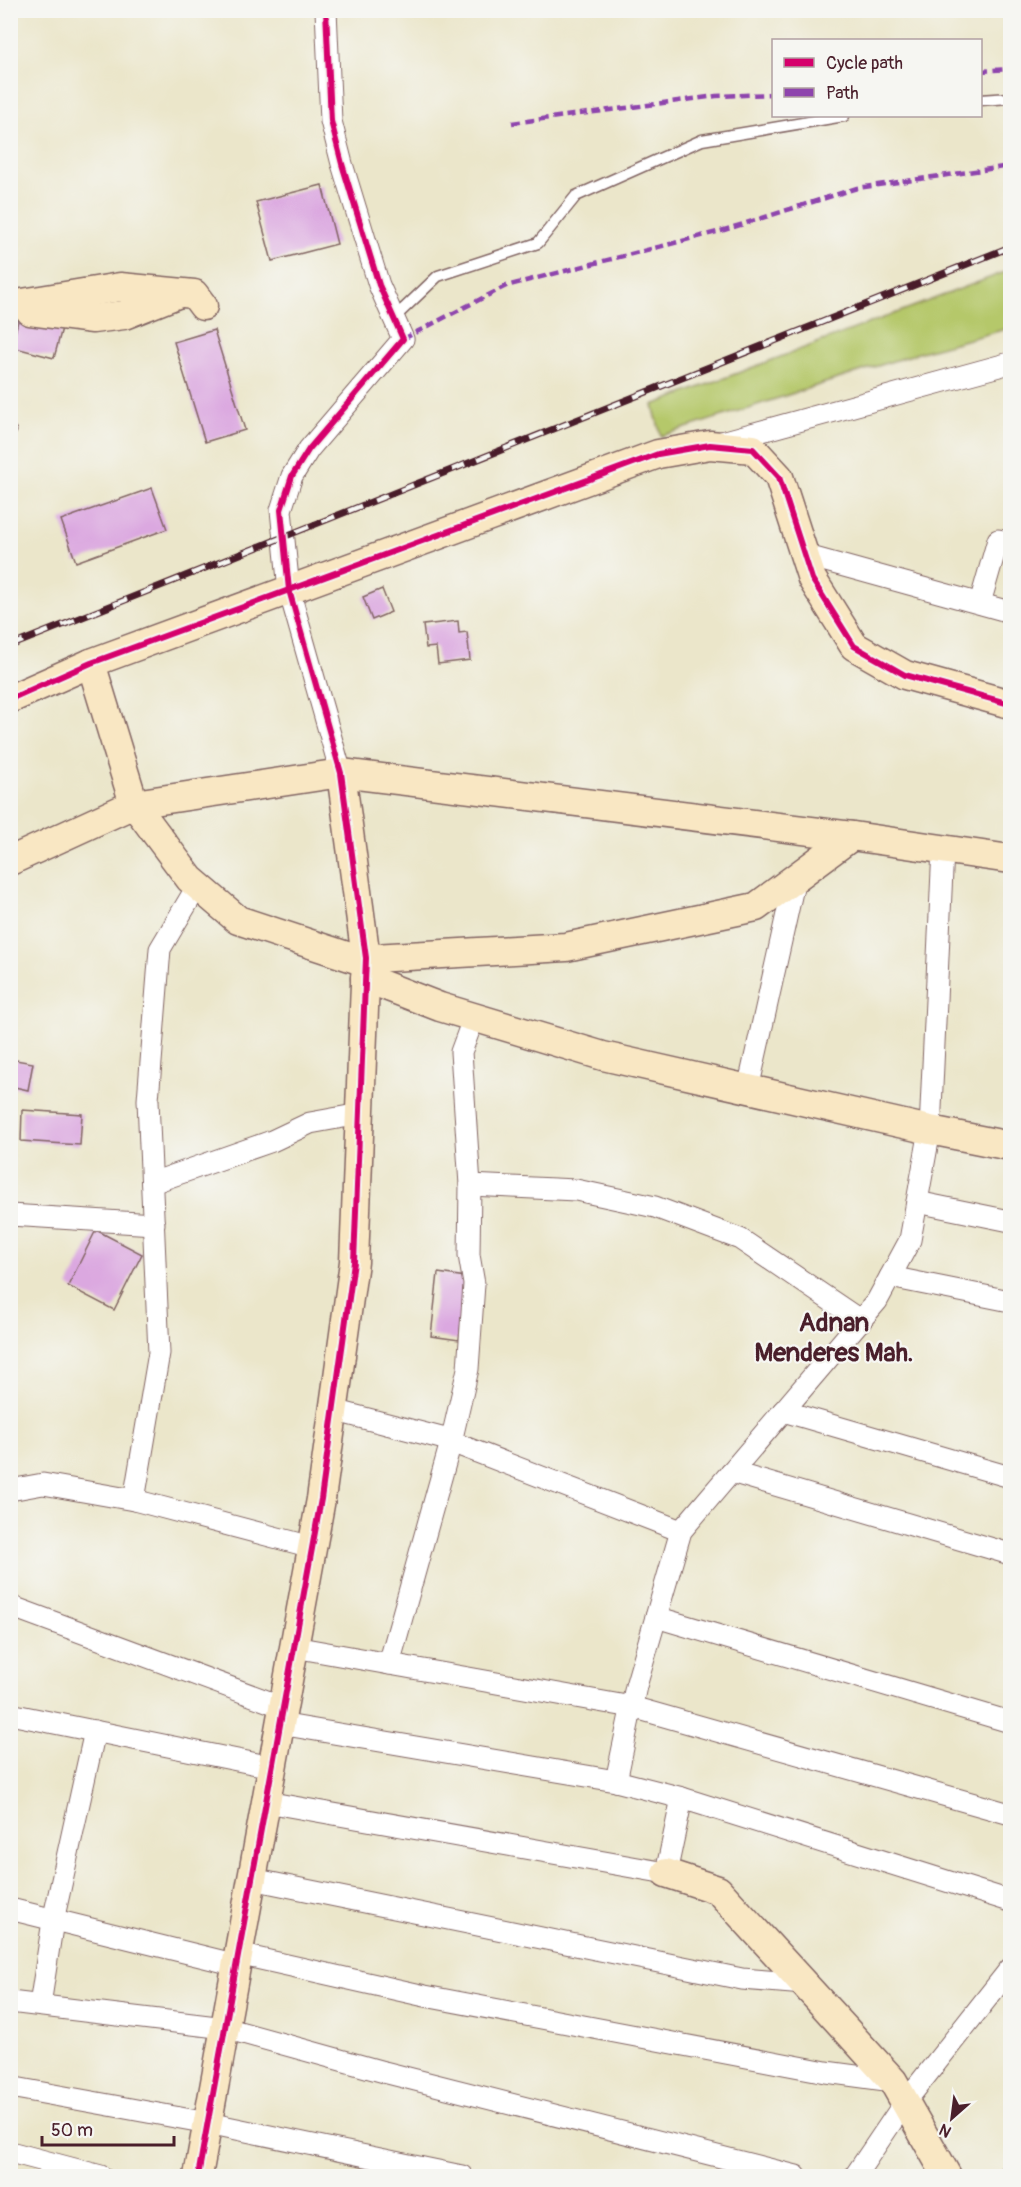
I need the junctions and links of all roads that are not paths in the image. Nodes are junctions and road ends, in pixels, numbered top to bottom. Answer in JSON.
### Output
{"nodes":[{"id":1,"x":326,"y":10,"type":"edge"},
{"id":2,"x":1011,"y":98,"type":"edge"},
{"id":3,"x":982,"y":100,"type":"edge"},
{"id":4,"x":837,"y":117,"type":"edge"},
{"id":5,"x":192,"y":299,"type":"dead end"},
{"id":6,"x":10,"y":307,"type":"edge"},
{"id":7,"x":394,"y":318,"type":"junction"},
{"id":8,"x":1011,"y":363,"type":"edge"},
{"id":9,"x":710,"y":446,"type":"junction"},
{"id":10,"x":1011,"y":543,"type":"edge"},
{"id":11,"x":804,"y":555,"type":"junction"},
{"id":12,"x":289,"y":590,"type":"junction"},
{"id":13,"x":980,"y":603,"type":"junction"},
{"id":14,"x":1011,"y":612,"type":"edge"},
{"id":15,"x":91,"y":663,"type":"junction"},
{"id":16,"x":10,"y":699,"type":"edge"},
{"id":17,"x":1011,"y":704,"type":"edge"},
{"id":18,"x":341,"y":773,"type":"junction"},
{"id":19,"x":134,"y":804,"type":"junction"},
{"id":20,"x":852,"y":836,"type":"junction"},
{"id":21,"x":943,"y":849,"type":"junction"},
{"id":22,"x":1011,"y":859,"type":"edge"},
{"id":23,"x":10,"y":861,"type":"edge"},
{"id":24,"x":795,"y":878,"type":"junction"},
{"id":25,"x":198,"y":885,"type":"junction"},
{"id":26,"x":366,"y":968,"type":"junction"},
{"id":27,"x":474,"y":1017,"type":"junction"},
{"id":28,"x":748,"y":1089,"type":"junction"},
{"id":29,"x":360,"y":1114,"type":"junction"},
{"id":30,"x":930,"y":1130,"type":"junction"},
{"id":31,"x":1011,"y":1146,"type":"edge"},
{"id":32,"x":152,"y":1183,"type":"junction"},
{"id":33,"x":470,"y":1185,"type":"junction"},
{"id":34,"x":917,"y":1202,"type":"junction"},
{"id":35,"x":10,"y":1215,"type":"edge"},
{"id":36,"x":1011,"y":1221,"type":"edge"},
{"id":37,"x":154,"y":1224,"type":"junction"},
{"id":38,"x":890,"y":1278,"type":"junction"},
{"id":39,"x":1011,"y":1301,"type":"edge"},
{"id":40,"x":861,"y":1321,"type":"junction"},
{"id":41,"x":333,"y":1410,"type":"junction"},
{"id":42,"x":783,"y":1411,"type":"junction"},
{"id":43,"x":451,"y":1442,"type":"junction"},
{"id":44,"x":731,"y":1472,"type":"junction"},
{"id":45,"x":1011,"y":1477,"type":"edge"},
{"id":46,"x":10,"y":1490,"type":"edge"},
{"id":47,"x":134,"y":1500,"type":"junction"},
{"id":48,"x":681,"y":1531,"type":"junction"},
{"id":49,"x":312,"y":1547,"type":"junction"},
{"id":50,"x":1011,"y":1554,"type":"edge"},
{"id":51,"x":10,"y":1606,"type":"edge"},
{"id":52,"x":656,"y":1617,"type":"junction"},
{"id":53,"x":294,"y":1647,"type":"junction"},
{"id":54,"x":389,"y":1664,"type":"junction"},
{"id":55,"x":632,"y":1707,"type":"junction"},
{"id":56,"x":10,"y":1714,"type":"edge"},
{"id":57,"x":282,"y":1715,"type":"junction"},
{"id":58,"x":1011,"y":1722,"type":"edge"},
{"id":59,"x":95,"y":1731,"type":"junction"},
{"id":60,"x":272,"y":1767,"type":"junction"},
{"id":61,"x":616,"y":1781,"type":"junction"},
{"id":62,"x":682,"y":1798,"type":"junction"},
{"id":63,"x":266,"y":1802,"type":"junction"},
{"id":64,"x":1011,"y":1814,"type":"edge"},
{"id":65,"x":666,"y":1873,"type":"junction"},
{"id":66,"x":252,"y":1879,"type":"junction"},
{"id":67,"x":1011,"y":1901,"type":"edge"},
{"id":68,"x":10,"y":1910,"type":"edge"},
{"id":69,"x":53,"y":1921,"type":"junction"},
{"id":70,"x":237,"y":1959,"type":"junction"},
{"id":71,"x":1011,"y":1969,"type":"edge"},
{"id":72,"x":804,"y":1984,"type":"junction"},
{"id":73,"x":10,"y":2002,"type":"edge"},
{"id":74,"x":40,"y":2005,"type":"junction"},
{"id":75,"x":225,"y":2028,"type":"junction"},
{"id":76,"x":10,"y":2087,"type":"edge"},
{"id":77,"x":899,"y":2091,"type":"junction"},
{"id":78,"x":208,"y":2122,"type":"junction"},
{"id":79,"x":10,"y":2152,"type":"edge"},
{"id":80,"x":101,"y":2176,"type":"edge"},
{"id":81,"x":198,"y":2176,"type":"edge"},
{"id":82,"x":462,"y":2176,"type":"edge"},
{"id":83,"x":796,"y":2176,"type":"edge"},
{"id":84,"x":855,"y":2176,"type":"edge"},
{"id":85,"x":947,"y":2176,"type":"edge"}],
"edges":[{"from":1,"to":7,"type":"street"},
{"from":2,"to":3,"type":"lane"},
{"from":4,"to":7,"type":"lane"},
{"from":5,"to":6,"type":"street"},
{"from":7,"to":12,"type":"street"},
{"from":8,"to":9,"type":"street"},
{"from":9,"to":11,"type":"street"},
{"from":9,"to":12,"type":"street"},
{"from":10,"to":13,"type":"street"},
{"from":11,"to":13,"type":"street"},
{"from":11,"to":17,"type":"street"},
{"from":12,"to":15,"type":"street"},
{"from":12,"to":18,"type":"street"},
{"from":13,"to":14,"type":"street"},
{"from":15,"to":16,"type":"street"},
{"from":15,"to":19,"type":"street"},
{"from":18,"to":19,"type":"street"},
{"from":18,"to":20,"type":"street"},
{"from":18,"to":26,"type":"street"},
{"from":19,"to":23,"type":"street"},
{"from":19,"to":25,"type":"street"},
{"from":20,"to":21,"type":"street"},
{"from":20,"to":24,"type":"street"},
{"from":21,"to":22,"type":"street"},
{"from":21,"to":30,"type":"street"},
{"from":24,"to":26,"type":"street"},
{"from":24,"to":28,"type":"street"},
{"from":25,"to":26,"type":"street"},
{"from":25,"to":32,"type":"street"},
{"from":26,"to":27,"type":"street"},
{"from":26,"to":29,"type":"street"},
{"from":27,"to":28,"type":"street"},
{"from":27,"to":33,"type":"street"},
{"from":28,"to":30,"type":"street"},
{"from":29,"to":32,"type":"street"},
{"from":29,"to":41,"type":"street"},
{"from":30,"to":31,"type":"street"},
{"from":30,"to":34,"type":"street"},
{"from":32,"to":37,"type":"street"},
{"from":33,"to":40,"type":"street"},
{"from":33,"to":43,"type":"street"},
{"from":34,"to":36,"type":"street"},
{"from":34,"to":38,"type":"street"},
{"from":35,"to":37,"type":"street"},
{"from":37,"to":47,"type":"street"},
{"from":38,"to":39,"type":"street"},
{"from":38,"to":40,"type":"street"},
{"from":40,"to":42,"type":"street"},
{"from":41,"to":43,"type":"street"},
{"from":41,"to":49,"type":"street"},
{"from":42,"to":44,"type":"street"},
{"from":42,"to":45,"type":"street"},
{"from":43,"to":48,"type":"street"},
{"from":43,"to":54,"type":"street"},
{"from":44,"to":48,"type":"street"},
{"from":44,"to":50,"type":"street"},
{"from":46,"to":47,"type":"street"},
{"from":47,"to":49,"type":"street"},
{"from":48,"to":52,"type":"street"},
{"from":49,"to":53,"type":"street"},
{"from":51,"to":57,"type":"street"},
{"from":52,"to":55,"type":"street"},
{"from":52,"to":58,"type":"street"},
{"from":53,"to":54,"type":"street"},
{"from":53,"to":57,"type":"street"},
{"from":54,"to":55,"type":"street"},
{"from":55,"to":61,"type":"street"},
{"from":55,"to":64,"type":"street"},
{"from":56,"to":59,"type":"street"},
{"from":57,"to":60,"type":"street"},
{"from":57,"to":61,"type":"street"},
{"from":59,"to":60,"type":"street"},
{"from":59,"to":69,"type":"street"},
{"from":60,"to":63,"type":"street"},
{"from":61,"to":62,"type":"street"},
{"from":62,"to":65,"type":"street"},
{"from":62,"to":67,"type":"street"},
{"from":63,"to":65,"type":"street"},
{"from":63,"to":66,"type":"street"},
{"from":65,"to":72,"type":"street"},
{"from":66,"to":70,"type":"street"},
{"from":66,"to":72,"type":"street"},
{"from":68,"to":69,"type":"street"},
{"from":69,"to":70,"type":"street"},
{"from":69,"to":74,"type":"street"},
{"from":70,"to":75,"type":"street"},
{"from":70,"to":77,"type":"street"},
{"from":71,"to":77,"type":"street"},
{"from":72,"to":77,"type":"street"},
{"from":73,"to":74,"type":"street"},
{"from":74,"to":75,"type":"street"},
{"from":75,"to":78,"type":"street"},
{"from":75,"to":83,"type":"street"},
{"from":76,"to":78,"type":"street"},
{"from":77,"to":84,"type":"street"},
{"from":77,"to":85,"type":"street"},
{"from":78,"to":81,"type":"street"},
{"from":78,"to":82,"type":"street"},
{"from":79,"to":80,"type":"street"}]}
